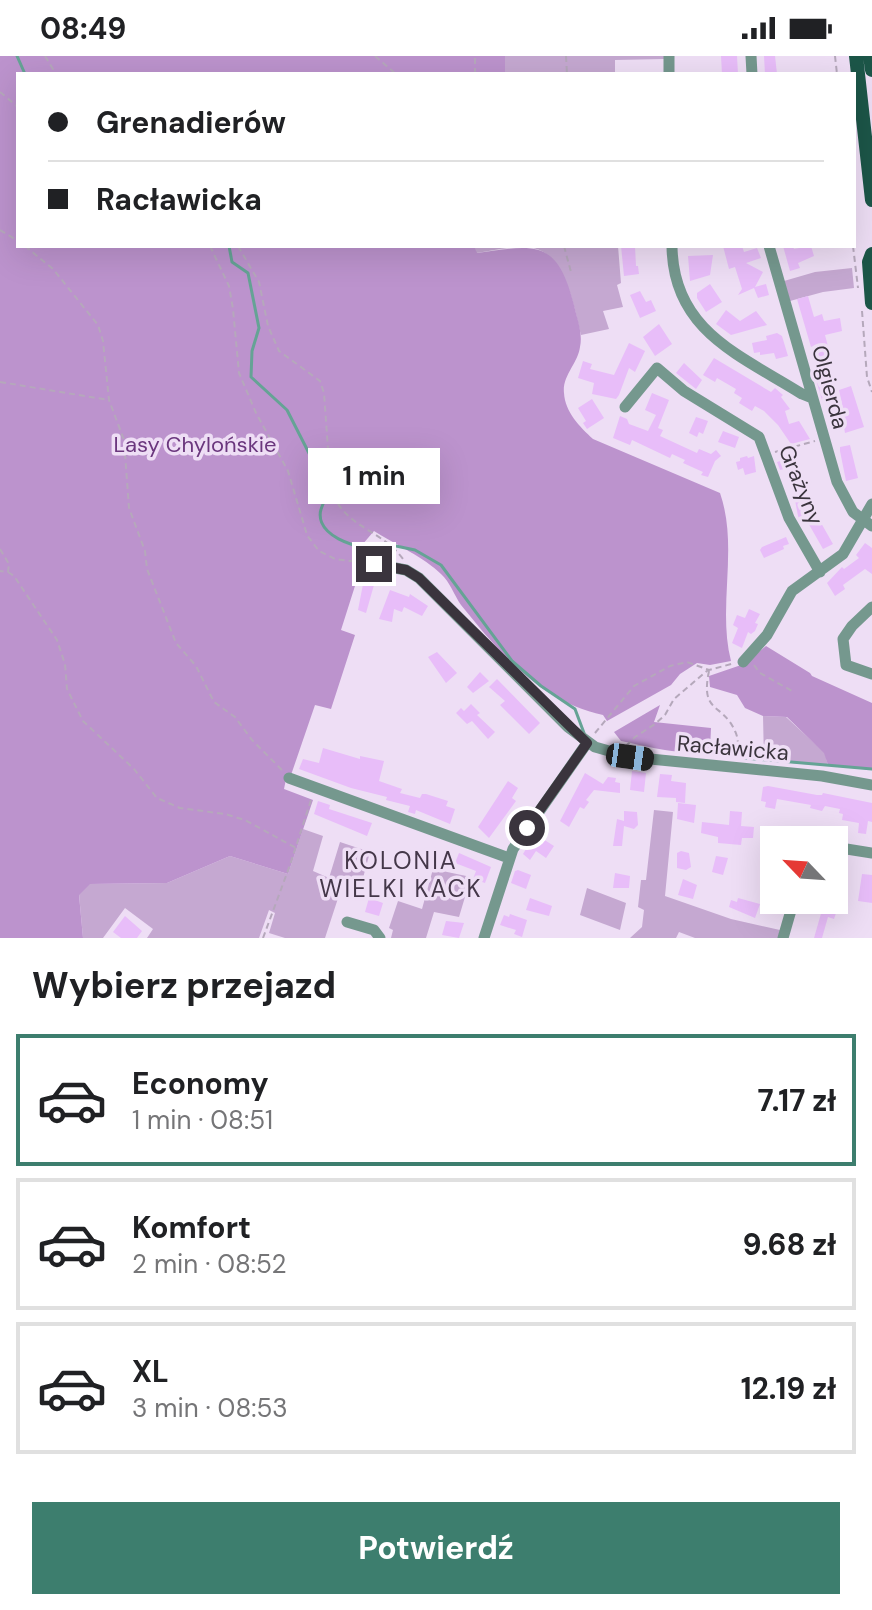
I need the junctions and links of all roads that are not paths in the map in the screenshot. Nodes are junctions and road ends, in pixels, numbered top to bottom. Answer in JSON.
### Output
{"nodes":[{"id":1,"x":856,"y":56,"type":"edge"},
{"id":2,"x":870,"y":56,"type":"edge"},
{"id":3,"x":872,"y":70,"type":"edge"},
{"id":4,"x":872,"y":200,"type":"edge"},
{"id":5,"x":672,"y":248,"type":"edge"},
{"id":6,"x":770,"y":248,"type":"edge"},
{"id":7,"x":872,"y":254,"type":"edge"},
{"id":8,"x":872,"y":303,"type":"edge"},
{"id":9,"x":812,"y":398,"type":"junction"},
{"id":10,"x":625,"y":407,"type":"dead end"},
{"id":11,"x":872,"y":504,"type":"edge"},
{"id":12,"x":867,"y":522,"type":"edge"},
{"id":13,"x":374,"y":564,"type":"road end"},
{"id":14,"x":820,"y":572,"type":"junction"},
{"id":15,"x":872,"y":607,"type":"edge"},
{"id":16,"x":747,"y":658,"type":"road end"},
{"id":17,"x":872,"y":674,"type":"edge"},
{"id":18,"x":587,"y":743,"type":"junction"},
{"id":19,"x":289,"y":778,"type":"road end"},
{"id":20,"x":872,"y":785,"type":"edge"},
{"id":21,"x":848,"y":849,"type":"edge"},
{"id":22,"x":872,"y":853,"type":"edge"},
{"id":23,"x":509,"y":858,"type":"junction"},
{"id":24,"x":790,"y":914,"type":"edge"},
{"id":25,"x":347,"y":922,"type":"dead end"},
{"id":26,"x":380,"y":938,"type":"edge"},
{"id":27,"x":484,"y":938,"type":"edge"},
{"id":28,"x":783,"y":938,"type":"edge"}],
"edges":[{"from":1,"to":4,"type":"main road"},
{"from":2,"to":3,"type":"main road"},
{"from":5,"to":9,"type":"street"},
{"from":6,"to":9,"type":"street","name":"Olgierda"},
{"from":7,"to":8,"type":"main road"},
{"from":9,"to":12,"type":"street","name":"Olgierda"},
{"from":10,"to":14,"type":"street","name":"Grażyny"},
{"from":11,"to":12,"type":"street","name":"Grażyny"},
{"from":12,"to":14,"type":"street","name":"Grażyny"},
{"from":13,"to":18,"type":"street","name":"Racławicka"},
{"from":14,"to":16,"type":"street","name":"Grażyny"},
{"from":15,"to":17,"type":"street"},
{"from":18,"to":20,"type":"street","name":"Racławicka"},
{"from":18,"to":23,"type":"street"},
{"from":19,"to":23,"type":"street"},
{"from":21,"to":22,"type":"street"},
{"from":23,"to":27,"type":"street"},
{"from":24,"to":28,"type":"street"},
{"from":25,"to":26,"type":"street"}]}
